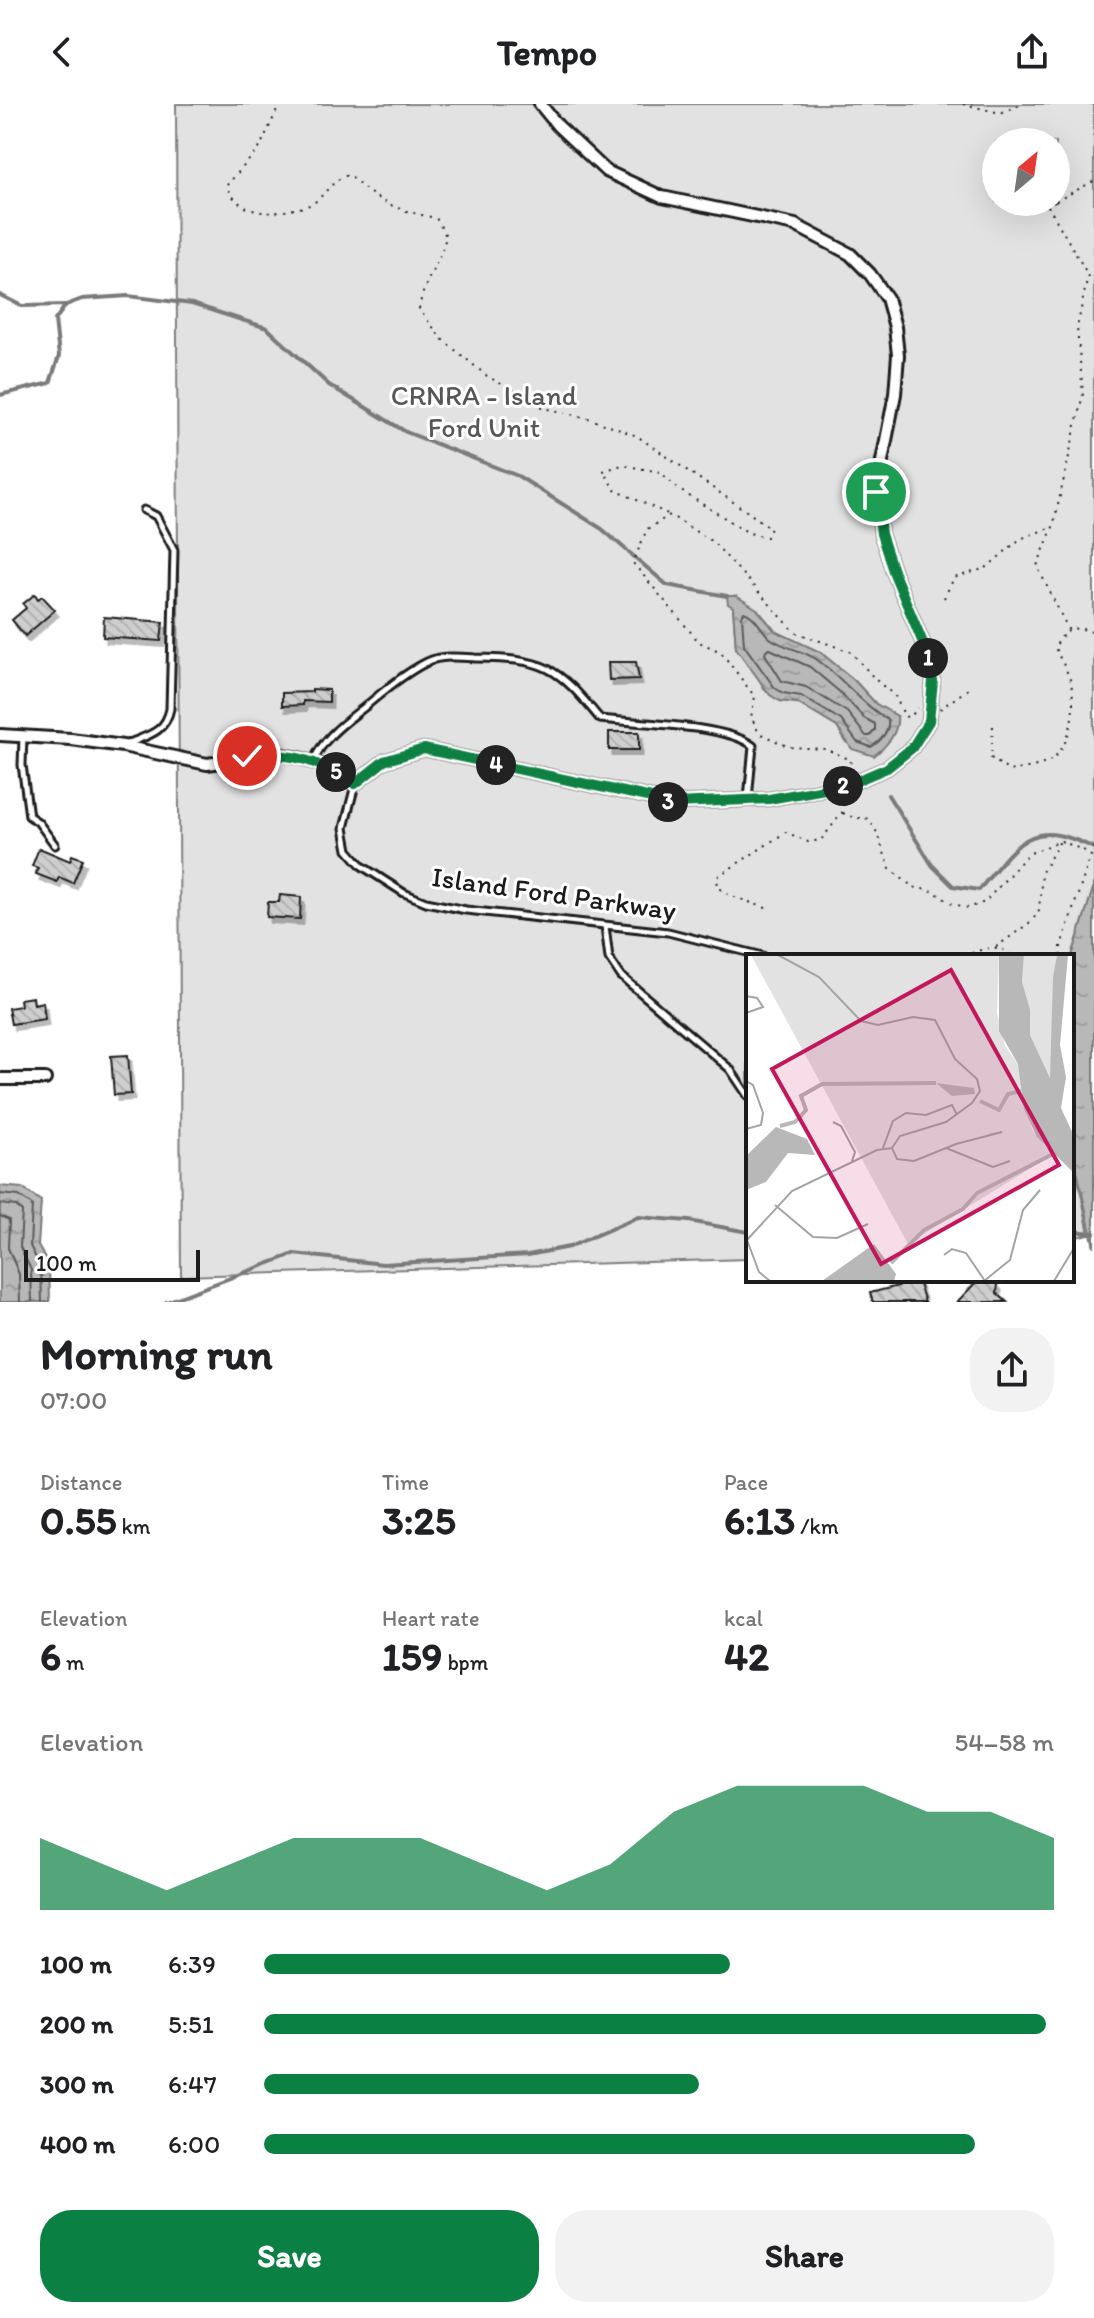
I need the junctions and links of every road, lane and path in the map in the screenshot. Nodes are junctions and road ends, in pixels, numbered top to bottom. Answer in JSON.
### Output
{"nodes":[{"id":1,"x":280,"y":104,"type":"edge"},
{"id":2,"x":540,"y":104,"type":"edge"},
{"id":3,"x":963,"y":104,"type":"edge"},
{"id":4,"x":1022,"y":104,"type":"edge"},
{"id":5,"x":1094,"y":181,"type":"edge"},
{"id":6,"x":1070,"y":194,"type":"edge"},
{"id":7,"x":1054,"y":216,"type":"edge"},
{"id":8,"x":144,"y":510,"type":"dead end"},
{"id":9,"x":670,"y":515,"type":"junction"},
{"id":10,"x":1053,"y":527,"type":"junction"},
{"id":11,"x":944,"y":598,"type":"dead end"},
{"id":12,"x":1069,"y":631,"type":"junction"},
{"id":13,"x":1094,"y":636,"type":"edge"},
{"id":14,"x":968,"y":689,"type":"dead end"},
{"id":15,"x":931,"y":708,"type":"junction"},
{"id":16,"x":993,"y":726,"type":"dead end"},
{"id":17,"x":0,"y":735,"type":"edge"},
{"id":18,"x":23,"y":736,"type":"junction"},
{"id":19,"x":123,"y":746,"type":"junction"},
{"id":20,"x":313,"y":762,"type":"junction"},
{"id":21,"x":355,"y":784,"type":"junction"},
{"id":22,"x":847,"y":785,"type":"junction"},
{"id":23,"x":748,"y":800,"type":"junction"},
{"id":24,"x":842,"y":813,"type":"junction"},
{"id":25,"x":1061,"y":841,"type":"junction"},
{"id":26,"x":55,"y":845,"type":"dead end"},
{"id":27,"x":1094,"y":846,"type":"edge"},
{"id":28,"x":1090,"y":853,"type":"junction"},
{"id":29,"x":766,"y":908,"type":"dead end"},
{"id":30,"x":605,"y":926,"type":"junction"},
{"id":31,"x":996,"y":947,"type":"junction"},
{"id":32,"x":755,"y":954,"type":"edge"},
{"id":33,"x":969,"y":954,"type":"edge"},
{"id":34,"x":1009,"y":954,"type":"edge"},
{"id":35,"x":1061,"y":954,"type":"edge"},
{"id":36,"x":0,"y":1079,"type":"edge"},
{"id":37,"x":45,"y":1079,"type":"dead end"},
{"id":38,"x":746,"y":1093,"type":"edge"}],
"edges":[{"from":1,"to":9,"type":"path"},
{"from":2,"to":15,"type":"street"},
{"from":3,"to":4,"type":"path"},
{"from":5,"to":6,"type":"path"},
{"from":7,"to":10,"type":"path"},
{"from":8,"to":19,"type":"lane"},
{"from":9,"to":15,"type":"path"},
{"from":9,"to":22,"type":"path"},
{"from":10,"to":11,"type":"path"},
{"from":10,"to":12,"type":"path"},
{"from":12,"to":13,"type":"path"},
{"from":12,"to":16,"type":"path"},
{"from":14,"to":15,"type":"path"},
{"from":15,"to":22,"type":"street"},
{"from":17,"to":18,"type":"street"},
{"from":18,"to":19,"type":"street"},
{"from":18,"to":26,"type":"lane"},
{"from":19,"to":20,"type":"street"},
{"from":20,"to":21,"type":"street"},
{"from":20,"to":23,"type":"lane"},
{"from":21,"to":23,"type":"street"},
{"from":21,"to":30,"type":"lane","name":"Island Ford Parkway"},
{"from":22,"to":23,"type":"street"},
{"from":22,"to":24,"type":"path"},
{"from":24,"to":25,"type":"path"},
{"from":24,"to":29,"type":"path"},
{"from":25,"to":28,"type":"path"},
{"from":25,"to":31,"type":"path"},
{"from":27,"to":28,"type":"path"},
{"from":28,"to":35,"type":"path"},
{"from":30,"to":32,"type":"lane","name":"Island Ford Parkway"},
{"from":30,"to":38,"type":"lane"},
{"from":31,"to":33,"type":"path"},
{"from":31,"to":34,"type":"path"},
{"from":36,"to":37,"type":"street"}]}
